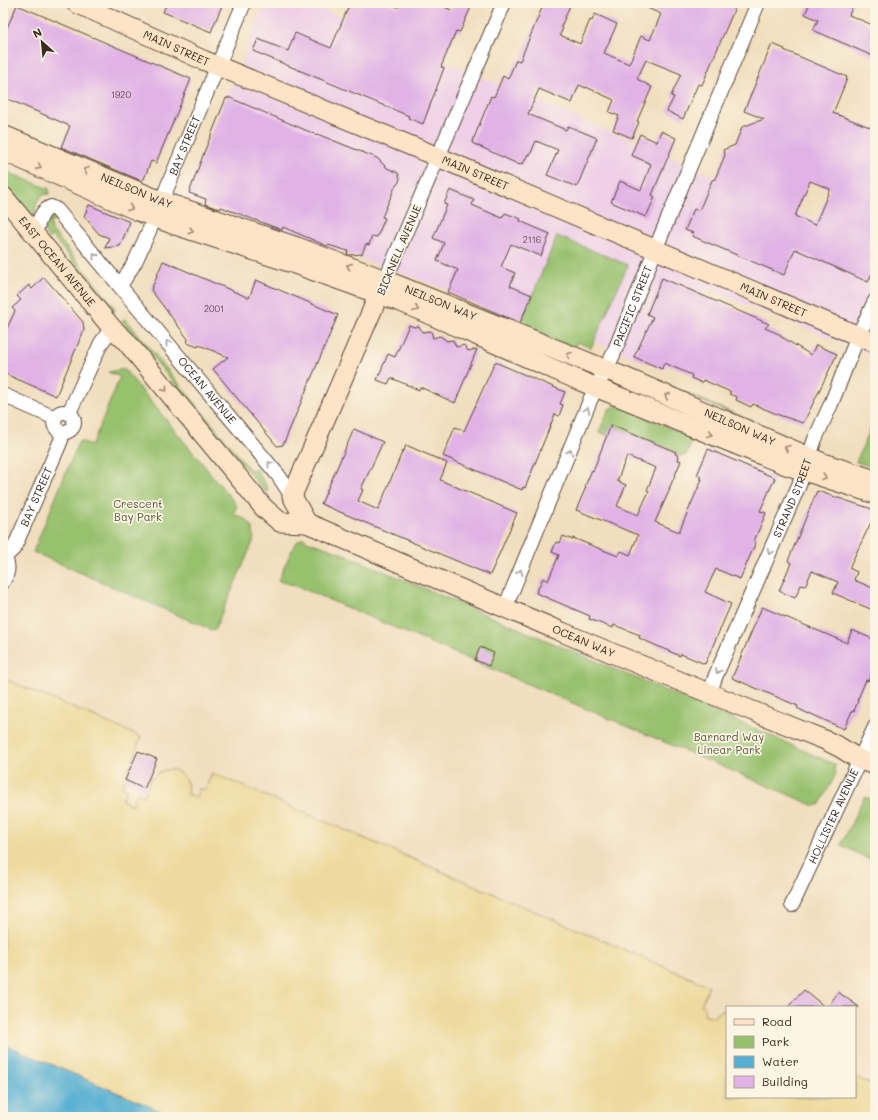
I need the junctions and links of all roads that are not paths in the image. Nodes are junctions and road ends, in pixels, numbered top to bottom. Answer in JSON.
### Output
{"nodes":[{"id":1,"x":76,"y":3,"type":"edge"},
{"id":2,"x":244,"y":3,"type":"edge"},
{"id":3,"x":504,"y":3,"type":"edge"},
{"id":4,"x":758,"y":3,"type":"edge"},
{"id":5,"x":219,"y":66,"type":"junction"},
{"id":6,"x":3,"y":135,"type":"edge"},
{"id":7,"x":3,"y":151,"type":"edge"},
{"id":8,"x":438,"y":157,"type":"junction"},
{"id":9,"x":3,"y":196,"type":"edge"},
{"id":10,"x":158,"y":209,"type":"junction"},
{"id":11,"x":34,"y":233,"type":"junction"},
{"id":12,"x":655,"y":250,"type":"junction"},
{"id":13,"x":120,"y":286,"type":"junction"},
{"id":14,"x":383,"y":286,"type":"junction"},
{"id":15,"x":875,"y":301,"type":"edge"},
{"id":16,"x":112,"y":328,"type":"junction"},
{"id":17,"x":867,"y":340,"type":"edge"},
{"id":18,"x":601,"y":378,"type":"junction"},
{"id":19,"x":3,"y":395,"type":"edge"},
{"id":20,"x":69,"y":414,"type":"junction"},
{"id":21,"x":55,"y":418,"type":"junction"},
{"id":22,"x":62,"y":432,"type":"junction"},
{"id":23,"x":806,"y":464,"type":"junction"},
{"id":24,"x":875,"y":480,"type":"edge"},
{"id":25,"x":875,"y":494,"type":"edge"},
{"id":26,"x":292,"y":496,"type":"junction"},
{"id":27,"x":306,"y":523,"type":"junction"},
{"id":28,"x":4,"y":557,"type":"edge"},
{"id":29,"x":3,"y":581,"type":"edge"},
{"id":30,"x":505,"y":608,"type":"junction"},
{"id":31,"x":709,"y":695,"type":"junction"},
{"id":32,"x":875,"y":727,"type":"edge"},
{"id":33,"x":867,"y":763,"type":"edge"},
{"id":34,"x":875,"y":780,"type":"edge"},
{"id":35,"x":792,"y":905,"type":"dead end"}],
"edges":[{"from":1,"to":5,"type":"street","name":"MAIN STREET"},
{"from":2,"to":5,"type":"street","name":"BAY STREET"},
{"from":3,"to":8,"type":"street","name":"BICKNELL AVENUE"},
{"from":4,"to":12,"type":"street","name":"PACIFIC STREET"},
{"from":5,"to":8,"type":"street","name":"MAIN STREET"},
{"from":5,"to":10,"type":"street","name":"BAY STREET"},
{"from":10,"to":6,"type":"street","name":"NEILSON WAY","one_way":true},
{"from":7,"to":10,"type":"street","name":"NEILSON WAY","one_way":true},
{"from":8,"to":12,"type":"street","name":"MAIN STREET"},
{"from":8,"to":14,"type":"street","name":"BICKNELL AVENUE"},
{"from":9,"to":11,"type":"street","name":"EAST OCEAN AVENUE"},
{"from":10,"to":13,"type":"street","name":"BAY STREET"},
{"from":10,"to":14,"type":"street","name":"NEILSON WAY"},
{"from":13,"to":11,"type":"street","name":"OCEAN AVENUE","one_way":true},
{"from":11,"to":16,"type":"street","name":"EAST OCEAN AVENUE"},
{"from":12,"to":17,"type":"street","name":"MAIN STREET"},
{"from":12,"to":18,"type":"street","name":"PACIFIC STREET"},
{"from":26,"to":13,"type":"street","name":"OCEAN AVENUE","one_way":true},
{"from":14,"to":18,"type":"street","name":"NEILSON WAY"},
{"from":14,"to":26,"type":"street","name":"BICKNELL AVENUE"},
{"from":15,"to":17,"type":"street","name":"STRAND STREET"},
{"from":16,"to":20,"type":"street","name":"BAY STREET"},
{"from":16,"to":27,"type":"street","name":"OCEAN WAY","one_way":true},
{"from":17,"to":23,"type":"street","name":"STRAND STREET"},
{"from":18,"to":23,"type":"street","name":"NEILSON WAY"},
{"from":30,"to":18,"type":"street","name":"PACIFIC STREET","one_way":true},
{"from":19,"to":21,"type":"street"},
{"from":20,"to":21,"type":"street"},
{"from":20,"to":22,"type":"street","name":"BAY STREET"},
{"from":21,"to":22,"type":"street"},
{"from":22,"to":28,"type":"street","name":"BAY STREET"},
{"from":23,"to":24,"type":"street","name":"NEILSON WAY"},
{"from":23,"to":25,"type":"street","name":"NEILSON WAY","one_way":true},
{"from":23,"to":31,"type":"street","name":"STRAND STREET","one_way":true},
{"from":26,"to":27,"type":"street"},
{"from":27,"to":30,"type":"street","name":"OCEAN WAY"},
{"from":28,"to":29,"type":"street","name":"BAY STREET"},
{"from":30,"to":31,"type":"street","name":"OCEAN WAY"},
{"from":31,"to":33,"type":"street","name":"OCEAN WAY"},
{"from":32,"to":33,"type":"street","name":"HOLLISTER AVENUE"},
{"from":33,"to":34,"type":"street"},
{"from":33,"to":35,"type":"street","name":"HOLLISTER AVENUE"}]}
